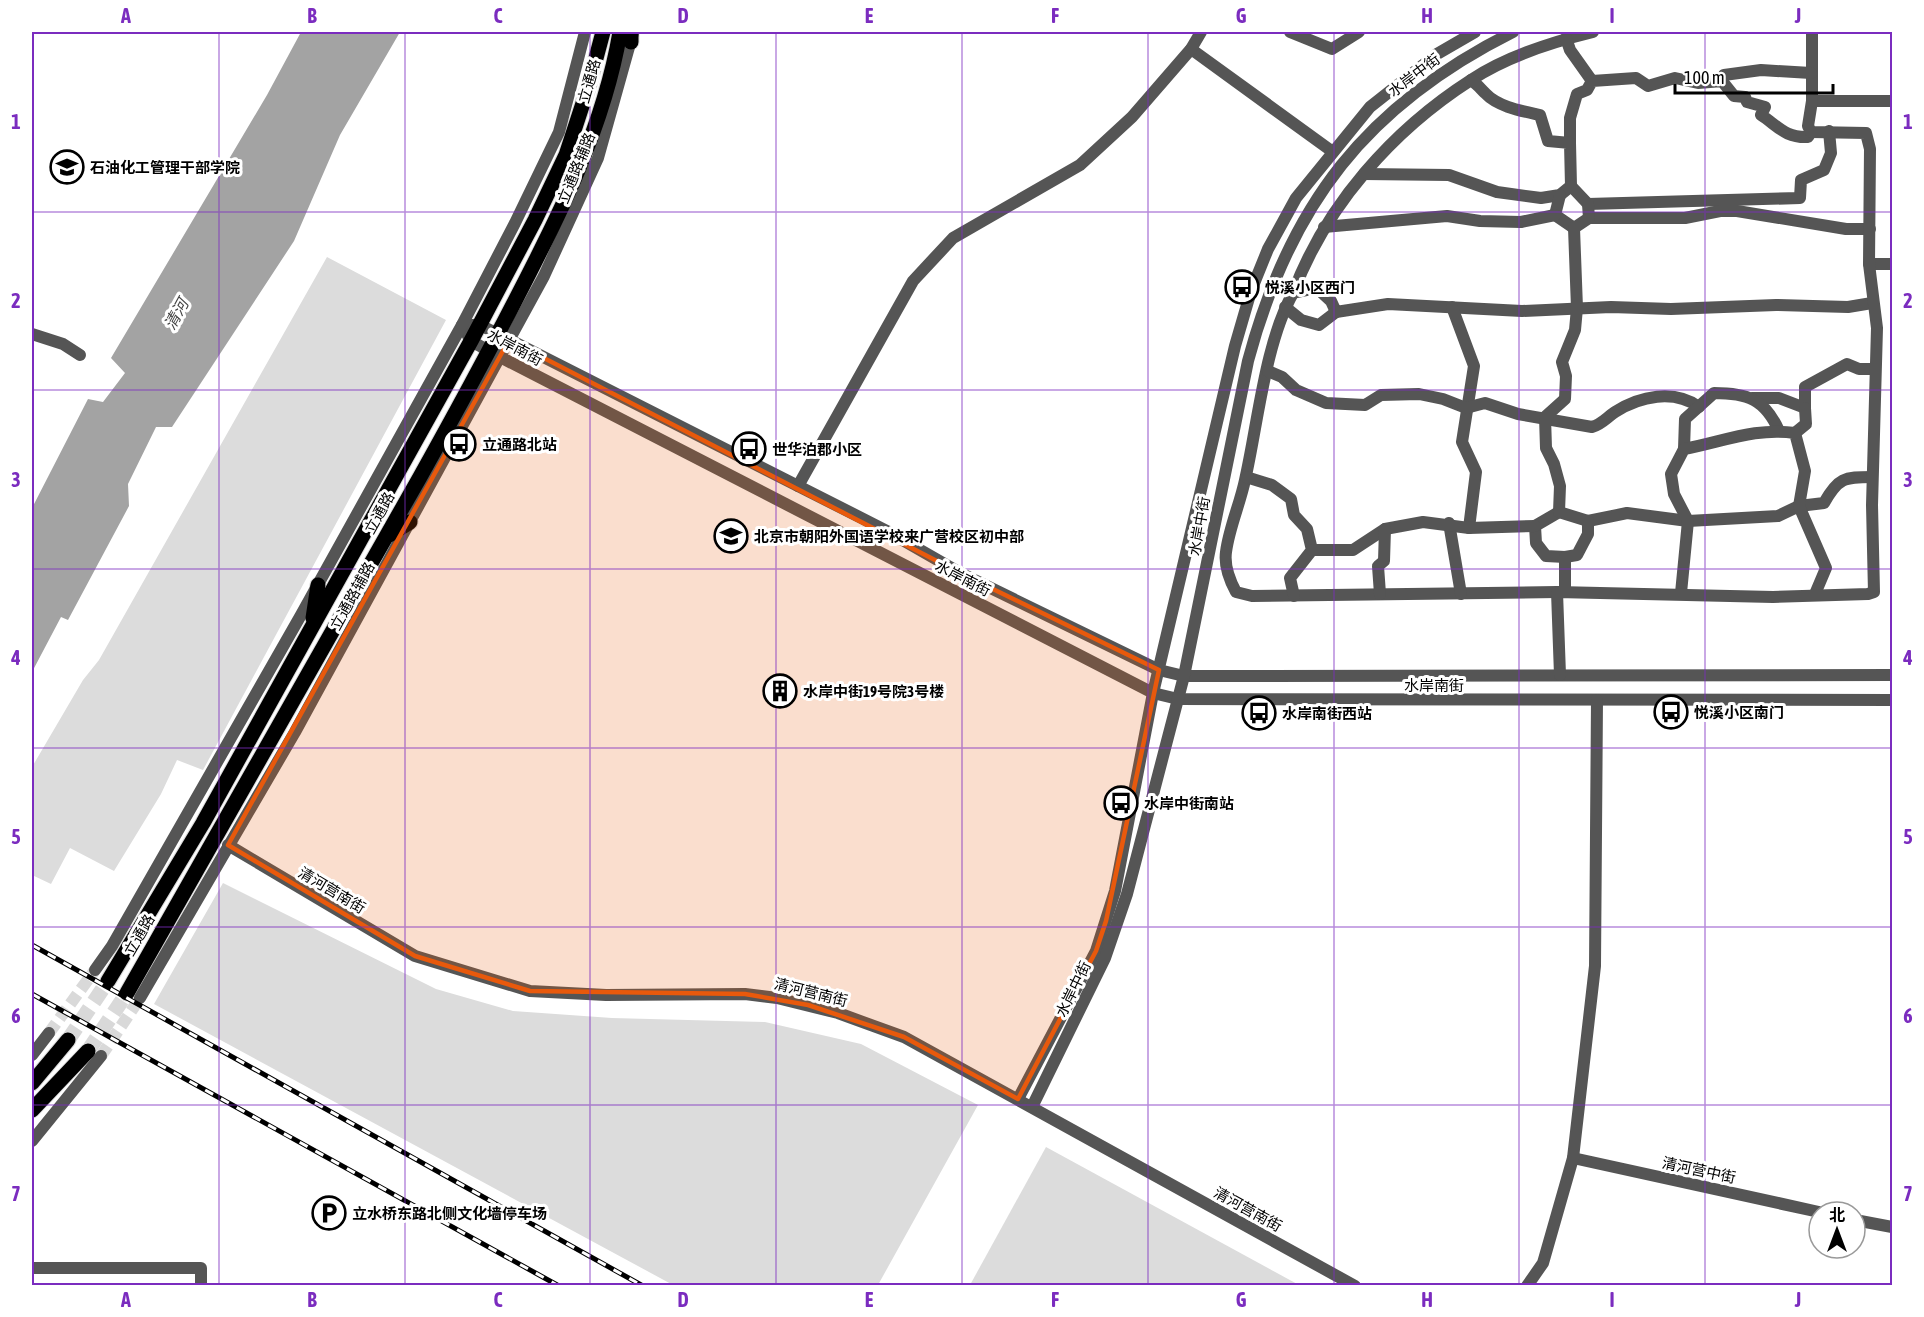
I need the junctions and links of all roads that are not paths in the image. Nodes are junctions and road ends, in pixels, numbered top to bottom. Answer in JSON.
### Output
{"nodes":[{"id":1,"x":585,"y":32,"type":"edge"},
{"id":2,"x":603,"y":32,"type":"edge"},
{"id":3,"x":1201,"y":32,"type":"edge"},
{"id":4,"x":1290,"y":32,"type":"edge"},
{"id":5,"x":1359,"y":32,"type":"edge"},
{"id":6,"x":1475,"y":32,"type":"edge"},
{"id":7,"x":1513,"y":32,"type":"edge"},
{"id":8,"x":1593,"y":32,"type":"edge"},
{"id":9,"x":1812,"y":32,"type":"edge"},
{"id":10,"x":629,"y":34,"type":"edge"},
{"id":11,"x":1566,"y":38,"type":"junction"},
{"id":12,"x":1191,"y":49,"type":"junction"},
{"id":13,"x":1811,"y":73,"type":"junction"},
{"id":14,"x":1471,"y":80,"type":"junction"},
{"id":15,"x":1592,"y":81,"type":"junction"},
{"id":16,"x":1722,"y":81,"type":"junction"},
{"id":17,"x":1812,"y":101,"type":"junction"},
{"id":18,"x":1893,"y":101,"type":"edge"},
{"id":19,"x":1829,"y":131,"type":"junction"},
{"id":20,"x":1810,"y":132,"type":"junction"},
{"id":21,"x":1570,"y":142,"type":"junction"},
{"id":22,"x":1333,"y":152,"type":"junction"},
{"id":23,"x":1364,"y":174,"type":"junction"},
{"id":24,"x":1571,"y":186,"type":"junction"},
{"id":25,"x":1560,"y":195,"type":"junction"},
{"id":26,"x":1587,"y":204,"type":"junction"},
{"id":27,"x":1555,"y":215,"type":"junction"},
{"id":28,"x":1589,"y":218,"type":"junction"},
{"id":29,"x":1324,"y":227,"type":"junction"},
{"id":30,"x":1574,"y":228,"type":"junction"},
{"id":31,"x":1870,"y":229,"type":"junction"},
{"id":32,"x":1869,"y":264,"type":"junction"},
{"id":33,"x":1893,"y":264,"type":"edge"},
{"id":34,"x":1271,"y":287,"type":"junction"},
{"id":35,"x":1293,"y":293,"type":"junction"},
{"id":36,"x":1872,"y":303,"type":"junction"},
{"id":37,"x":1285,"y":307,"type":"junction"},
{"id":38,"x":1452,"y":307,"type":"junction"},
{"id":39,"x":1577,"y":308,"type":"junction"},
{"id":40,"x":1336,"y":312,"type":"junction"},
{"id":41,"x":462,"y":325,"type":"junction"},
{"id":42,"x":480,"y":325,"type":"junction"},
{"id":43,"x":32,"y":334,"type":"edge"},
{"id":44,"x":504,"y":337,"type":"junction"},
{"id":45,"x":471,"y":341,"type":"junction"},
{"id":46,"x":494,"y":354,"type":"junction"},
{"id":47,"x":80,"y":355,"type":"dead end"},
{"id":48,"x":1874,"y":369,"type":"junction"},
{"id":49,"x":1268,"y":371,"type":"junction"},
{"id":50,"x":1752,"y":398,"type":"junction"},
{"id":51,"x":1699,"y":407,"type":"junction"},
{"id":52,"x":1466,"y":408,"type":"junction"},
{"id":53,"x":1805,"y":408,"type":"junction"},
{"id":54,"x":1545,"y":417,"type":"junction"},
{"id":55,"x":1779,"y":430,"type":"junction"},
{"id":56,"x":1795,"y":433,"type":"junction"},
{"id":57,"x":1684,"y":449,"type":"junction"},
{"id":58,"x":1246,"y":477,"type":"junction"},
{"id":59,"x":1872,"y":477,"type":"junction"},
{"id":60,"x":798,"y":486,"type":"junction"},
{"id":61,"x":1799,"y":506,"type":"junction"},
{"id":62,"x":1559,"y":512,"type":"junction"},
{"id":63,"x":1588,"y":521,"type":"junction"},
{"id":64,"x":1688,"y":521,"type":"junction"},
{"id":65,"x":410,"y":522,"type":"junction"},
{"id":66,"x":1449,"y":523,"type":"junction"},
{"id":67,"x":1535,"y":526,"type":"junction"},
{"id":68,"x":1469,"y":528,"type":"junction"},
{"id":69,"x":1385,"y":529,"type":"junction"},
{"id":70,"x":386,"y":537,"type":"junction"},
{"id":71,"x":1312,"y":550,"type":"junction"},
{"id":72,"x":1565,"y":557,"type":"junction"},
{"id":73,"x":318,"y":585,"type":"junction"},
{"id":74,"x":1561,"y":592,"type":"junction"},
{"id":75,"x":1681,"y":593,"type":"junction"},
{"id":76,"x":1380,"y":594,"type":"junction"},
{"id":77,"x":1461,"y":594,"type":"junction"},
{"id":78,"x":1815,"y":594,"type":"junction"},
{"id":79,"x":1294,"y":596,"type":"junction"},
{"id":80,"x":312,"y":627,"type":"junction"},
{"id":81,"x":1159,"y":670,"type":"junction"},
{"id":82,"x":1560,"y":675,"type":"junction"},
{"id":83,"x":1893,"y":675,"type":"edge"},
{"id":84,"x":1184,"y":676,"type":"junction"},
{"id":85,"x":1153,"y":693,"type":"junction"},
{"id":86,"x":1178,"y":699,"type":"junction"},
{"id":87,"x":1597,"y":700,"type":"junction"},
{"id":88,"x":1893,"y":700,"type":"edge"},
{"id":89,"x":228,"y":845,"type":"junction"},
{"id":90,"x":95,"y":970,"type":"tunnel mouth"},
{"id":91,"x":108,"y":981,"type":"tunnel mouth"},
{"id":92,"x":133,"y":996,"type":"joint"},
{"id":93,"x":49,"y":1033,"type":"tunnel mouth"},
{"id":94,"x":68,"y":1040,"type":"tunnel mouth"},
{"id":95,"x":95,"y":1054,"type":"joint"},
{"id":96,"x":32,"y":1055,"type":"edge"},
{"id":97,"x":32,"y":1083,"type":"edge"},
{"id":98,"x":1018,"y":1099,"type":"junction"},
{"id":99,"x":1032,"y":1107,"type":"junction"},
{"id":100,"x":32,"y":1110,"type":"edge"},
{"id":101,"x":32,"y":1141,"type":"edge"},
{"id":102,"x":1573,"y":1158,"type":"junction"},
{"id":103,"x":1807,"y":1209,"type":"edge"},
{"id":104,"x":1867,"y":1222,"type":"edge"},
{"id":105,"x":1893,"y":1227,"type":"edge"},
{"id":106,"x":32,"y":1268,"type":"edge"},
{"id":107,"x":201,"y":1286,"type":"edge"},
{"id":108,"x":1355,"y":1286,"type":"edge"},
{"id":109,"x":1527,"y":1286,"type":"edge"}],
"edges":[{"from":1,"to":41,"type":"street","name":"立通路辅路"},
{"from":2,"to":42,"type":"main road","name":"立通路"},
{"from":3,"to":12,"type":"street"},
{"from":4,"to":5,"type":"street"},
{"from":6,"to":22,"type":"street","name":"水岸中街"},
{"from":7,"to":34,"type":"street","name":"水岸中街"},
{"from":8,"to":11,"type":"street"},
{"from":9,"to":13,"type":"street"},
{"from":10,"to":44,"type":"main road","name":"立通路"},
{"from":11,"to":14,"type":"street"},
{"from":11,"to":15,"type":"street"},
{"from":12,"to":22,"type":"street"},
{"from":12,"to":60,"type":"street"},
{"from":13,"to":16,"type":"street"},
{"from":13,"to":17,"type":"street"},
{"from":14,"to":21,"type":"street"},
{"from":14,"to":23,"type":"street"},
{"from":15,"to":16,"type":"street"},
{"from":15,"to":21,"type":"street"},
{"from":16,"to":20,"type":"street"},
{"from":17,"to":18,"type":"street"},
{"from":17,"to":20,"type":"street"},
{"from":19,"to":20,"type":"street"},
{"from":19,"to":26,"type":"street"},
{"from":19,"to":31,"type":"street"},
{"from":21,"to":24,"type":"street"},
{"from":22,"to":81,"type":"street","name":"水岸中街"},
{"from":23,"to":25,"type":"street"},
{"from":23,"to":29,"type":"street"},
{"from":24,"to":25,"type":"street"},
{"from":24,"to":26,"type":"street"},
{"from":25,"to":27,"type":"street"},
{"from":26,"to":28,"type":"street"},
{"from":27,"to":29,"type":"street"},
{"from":27,"to":30,"type":"street"},
{"from":28,"to":30,"type":"street"},
{"from":28,"to":31,"type":"street"},
{"from":29,"to":35,"type":"street"},
{"from":30,"to":39,"type":"street"},
{"from":31,"to":32,"type":"street"},
{"from":32,"to":33,"type":"street"},
{"from":32,"to":36,"type":"street"},
{"from":34,"to":35,"type":"street"},
{"from":34,"to":84,"type":"street","name":"水岸中街"},
{"from":35,"to":37,"type":"street"},
{"from":35,"to":40,"type":"street"},
{"from":36,"to":39,"type":"street"},
{"from":36,"to":48,"type":"street"},
{"from":37,"to":40,"type":"street"},
{"from":37,"to":49,"type":"street"},
{"from":38,"to":39,"type":"street"},
{"from":38,"to":40,"type":"street"},
{"from":38,"to":52,"type":"street"},
{"from":39,"to":54,"type":"street"},
{"from":41,"to":42,"type":"street","name":"水岸南街"},
{"from":41,"to":45,"type":"street","name":"水岸南街"},
{"from":41,"to":73,"type":"street","name":"立通路辅路"},
{"from":42,"to":44,"type":"street","name":"水岸南街"},
{"from":42,"to":45,"type":"main road","name":"立通路"},
{"from":43,"to":47,"type":"street"},
{"from":44,"to":46,"type":"main road","name":"立通路"},
{"from":44,"to":60,"type":"street","name":"水岸南街"},
{"from":45,"to":46,"type":"street","name":"水岸南街"},
{"from":45,"to":80,"type":"main road","name":"立通路"},
{"from":46,"to":65,"type":"street","name":"立通路辅路"},
{"from":46,"to":70,"type":"main road","name":"立通路"},
{"from":46,"to":85,"type":"street","name":"水岸南街"},
{"from":48,"to":53,"type":"street"},
{"from":48,"to":59,"type":"street"},
{"from":49,"to":52,"type":"street"},
{"from":49,"to":58,"type":"street"},
{"from":50,"to":51,"type":"street"},
{"from":50,"to":53,"type":"street"},
{"from":50,"to":55,"type":"street"},
{"from":51,"to":54,"type":"street"},
{"from":51,"to":57,"type":"street"},
{"from":52,"to":54,"type":"street"},
{"from":52,"to":68,"type":"street"},
{"from":53,"to":56,"type":"street"},
{"from":54,"to":62,"type":"street"},
{"from":55,"to":56,"type":"street"},
{"from":55,"to":57,"type":"street"},
{"from":56,"to":61,"type":"street"},
{"from":57,"to":64,"type":"street"},
{"from":58,"to":71,"type":"street"},
{"from":58,"to":79,"type":"street"},
{"from":59,"to":61,"type":"street"},
{"from":59,"to":78,"type":"street"},
{"from":60,"to":81,"type":"street","name":"水岸南街"},
{"from":61,"to":64,"type":"street"},
{"from":61,"to":78,"type":"street"},
{"from":62,"to":63,"type":"street"},
{"from":62,"to":67,"type":"street"},
{"from":63,"to":64,"type":"street"},
{"from":63,"to":72,"type":"street"},
{"from":64,"to":75,"type":"street"},
{"from":65,"to":70,"type":"main road"},
{"from":65,"to":89,"type":"street","name":"立通路辅路"},
{"from":66,"to":68,"type":"street"},
{"from":66,"to":69,"type":"street"},
{"from":66,"to":77,"type":"street"},
{"from":67,"to":68,"type":"street"},
{"from":67,"to":72,"type":"street"},
{"from":69,"to":71,"type":"street"},
{"from":69,"to":76,"type":"street"},
{"from":70,"to":92,"type":"main road","name":"立通路"},
{"from":71,"to":79,"type":"street"},
{"from":72,"to":74,"type":"street"},
{"from":73,"to":80,"type":"main road"},
{"from":73,"to":90,"type":"street","name":"立通路辅路"},
{"from":74,"to":75,"type":"street"},
{"from":74,"to":77,"type":"street"},
{"from":74,"to":82,"type":"street"},
{"from":75,"to":78,"type":"street"},
{"from":76,"to":77,"type":"street"},
{"from":76,"to":79,"type":"street"},
{"from":80,"to":91,"type":"main road","name":"立通路"},
{"from":81,"to":84,"type":"street","name":"水岸南街"},
{"from":81,"to":85,"type":"street","name":"水岸中街"},
{"from":82,"to":83,"type":"street","name":"水岸南街"},
{"from":82,"to":84,"type":"street","name":"水岸南街"},
{"from":84,"to":86,"type":"street","name":"水岸中街"},
{"from":85,"to":86,"type":"street","name":"水岸南街"},
{"from":85,"to":98,"type":"street","name":"水岸中街"},
{"from":86,"to":87,"type":"street","name":"水岸南街"},
{"from":86,"to":99,"type":"street","name":"水岸中街"},
{"from":87,"to":88,"type":"street","name":"水岸南街"},
{"from":87,"to":102,"type":"street"},
{"from":89,"to":92,"type":"street","name":"立通路辅路"},
{"from":89,"to":98,"type":"street","name":"清河营南街"},
{"from":93,"to":96,"type":"street"},
{"from":94,"to":97,"type":"main road"},
{"from":95,"to":100,"type":"main road"},
{"from":95,"to":101,"type":"street"},
{"from":98,"to":99,"type":"street","name":"清河营南街"},
{"from":99,"to":108,"type":"street","name":"清河营南街"},
{"from":102,"to":103,"type":"street","name":"清河营中街"},
{"from":102,"to":109,"type":"street"},
{"from":104,"to":105,"type":"street"},
{"from":106,"to":107,"type":"street"}]}
